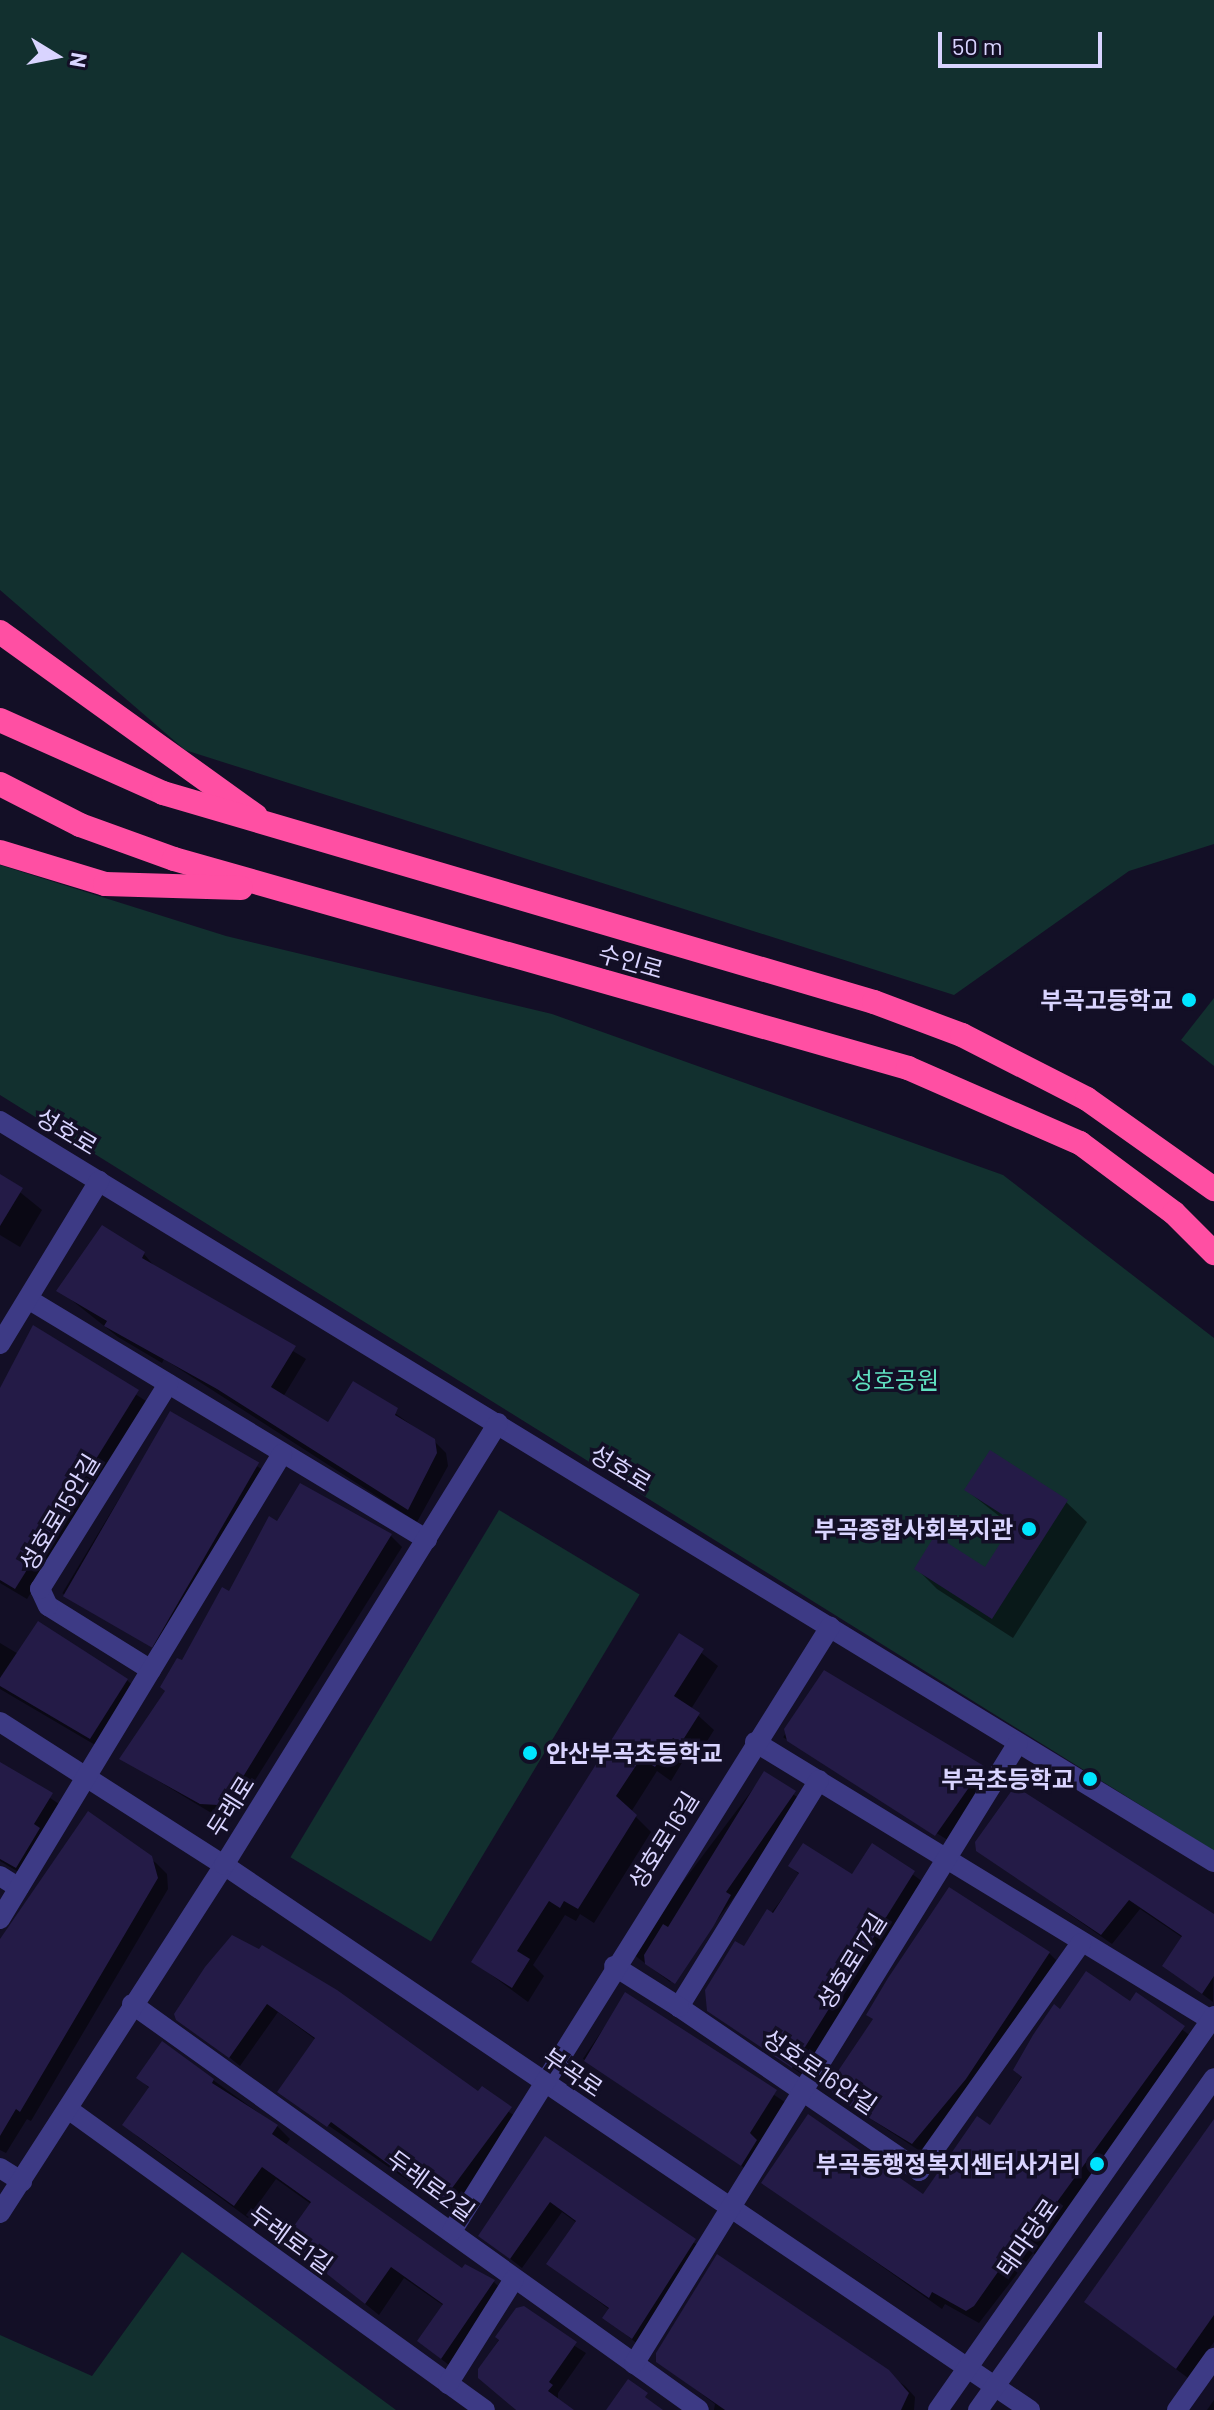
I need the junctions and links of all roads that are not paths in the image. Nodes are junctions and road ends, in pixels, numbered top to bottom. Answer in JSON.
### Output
{"nodes":[{"id":1,"x":0,"y":632,"type":"edge"},
{"id":2,"x":0,"y":720,"type":"edge"},
{"id":3,"x":0,"y":784,"type":"edge"},
{"id":4,"x":274,"y":829,"type":"junction"},
{"id":5,"x":0,"y":852,"type":"edge"},
{"id":6,"x":273,"y":889,"type":"junction"},
{"id":7,"x":0,"y":1121,"type":"edge"},
{"id":8,"x":99,"y":1181,"type":"junction"},
{"id":9,"x":1214,"y":1189,"type":"edge"},
{"id":10,"x":1214,"y":1253,"type":"edge"},
{"id":11,"x":28,"y":1299,"type":"junction"},
{"id":12,"x":0,"y":1344,"type":"edge"},
{"id":13,"x":168,"y":1384,"type":"junction"},
{"id":14,"x":498,"y":1423,"type":"junction"},
{"id":15,"x":282,"y":1454,"type":"junction"},
{"id":16,"x":427,"y":1540,"type":"junction"},
{"id":17,"x":830,"y":1627,"type":"junction"},
{"id":18,"x":151,"y":1670,"type":"junction"},
{"id":19,"x":0,"y":1722,"type":"edge"},
{"id":20,"x":755,"y":1742,"type":"junction"},
{"id":21,"x":1018,"y":1743,"type":"junction"},
{"id":22,"x":88,"y":1775,"type":"junction"},
{"id":23,"x":819,"y":1780,"type":"junction"},
{"id":24,"x":947,"y":1857,"type":"junction"},
{"id":25,"x":1214,"y":1862,"type":"edge"},
{"id":26,"x":224,"y":1865,"type":"junction"},
{"id":27,"x":0,"y":1876,"type":"edge"},
{"id":28,"x":19,"y":1888,"type":"junction"},
{"id":29,"x":0,"y":1919,"type":"edge"},
{"id":30,"x":1081,"y":1943,"type":"junction"},
{"id":31,"x":614,"y":1966,"type":"junction"},
{"id":32,"x":132,"y":2004,"type":"junction"},
{"id":33,"x":679,"y":2007,"type":"junction"},
{"id":34,"x":1212,"y":2018,"type":"edge"},
{"id":35,"x":1214,"y":2078,"type":"edge"},
{"id":36,"x":543,"y":2083,"type":"junction"},
{"id":37,"x":802,"y":2089,"type":"junction"},
{"id":38,"x":68,"y":2109,"type":"junction"},
{"id":39,"x":0,"y":2168,"type":"edge"},
{"id":40,"x":22,"y":2182,"type":"junction"},
{"id":41,"x":730,"y":2208,"type":"junction"},
{"id":42,"x":0,"y":2213,"type":"edge"},
{"id":43,"x":452,"y":2231,"type":"junction"},
{"id":44,"x":514,"y":2279,"type":"junction"},
{"id":45,"x":1214,"y":2358,"type":"edge"},
{"id":46,"x":634,"y":2364,"type":"junction"},
{"id":47,"x":968,"y":2367,"type":"junction"},
{"id":48,"x":448,"y":2384,"type":"junction"},
{"id":49,"x":995,"y":2384,"type":"junction"},
{"id":50,"x":485,"y":2410,"type":"edge"},
{"id":51,"x":699,"y":2410,"type":"edge"},
{"id":52,"x":938,"y":2410,"type":"edge"},
{"id":53,"x":978,"y":2410,"type":"edge"},
{"id":54,"x":1030,"y":2410,"type":"edge"},
{"id":55,"x":1177,"y":2410,"type":"edge"}],
"edges":[{"from":1,"to":4,"type":"highway"},
{"from":2,"to":4,"type":"highway","name":"수인로"},
{"from":3,"to":6,"type":"highway","name":"수인로"},
{"from":4,"to":9,"type":"highway","name":"수인로"},
{"from":5,"to":6,"type":"highway"},
{"from":6,"to":10,"type":"highway","name":"수인로"},
{"from":7,"to":8,"type":"street","name":"성호로"},
{"from":8,"to":11,"type":"street"},
{"from":8,"to":14,"type":"street","name":"성호로"},
{"from":11,"to":12,"type":"street"},
{"from":11,"to":13,"type":"street"},
{"from":13,"to":15,"type":"street"},
{"from":13,"to":18,"type":"street","name":"성호로15안길"},
{"from":14,"to":16,"type":"street","name":"두레로"},
{"from":14,"to":17,"type":"street","name":"성호로"},
{"from":15,"to":16,"type":"street"},
{"from":15,"to":18,"type":"street"},
{"from":16,"to":26,"type":"street","name":"두레로"},
{"from":17,"to":20,"type":"street","name":"성호로16길"},
{"from":17,"to":21,"type":"street","name":"성호로"},
{"from":18,"to":22,"type":"street"},
{"from":19,"to":22,"type":"street","name":"부곡로"},
{"from":20,"to":23,"type":"street"},
{"from":20,"to":31,"type":"street","name":"성호로16길"},
{"from":21,"to":24,"type":"street","name":"성호로17길"},
{"from":21,"to":25,"type":"street","name":"성호로"},
{"from":22,"to":26,"type":"street","name":"부곡로"},
{"from":22,"to":28,"type":"street"},
{"from":23,"to":24,"type":"street"},
{"from":23,"to":33,"type":"street"},
{"from":24,"to":30,"type":"street"},
{"from":24,"to":37,"type":"street","name":"성호로17길"},
{"from":26,"to":32,"type":"street","name":"두레로"},
{"from":26,"to":36,"type":"street","name":"부곡로"},
{"from":27,"to":28,"type":"street"},
{"from":28,"to":29,"type":"street"},
{"from":30,"to":34,"type":"street"},
{"from":30,"to":37,"type":"street","name":"성호로16안길"},
{"from":31,"to":33,"type":"street","name":"성호로16안길"},
{"from":31,"to":36,"type":"street","name":"성호로16길"},
{"from":32,"to":38,"type":"street","name":"두레로"},
{"from":32,"to":43,"type":"street","name":"두레로2길"},
{"from":33,"to":37,"type":"street","name":"성호로16안길"},
{"from":34,"to":47,"type":"street","name":"태마당로"},
{"from":35,"to":49,"type":"street"},
{"from":36,"to":41,"type":"street","name":"부곡로"},
{"from":36,"to":43,"type":"street","name":"성호로16길"},
{"from":37,"to":41,"type":"street","name":"성호로17길"},
{"from":38,"to":40,"type":"street","name":"두레로"},
{"from":38,"to":48,"type":"street","name":"두레로1길"},
{"from":39,"to":40,"type":"street"},
{"from":40,"to":42,"type":"street","name":"두레로"},
{"from":41,"to":46,"type":"street","name":"성호로17길"},
{"from":41,"to":47,"type":"street","name":"부곡로"},
{"from":43,"to":44,"type":"street","name":"두레로2길"},
{"from":44,"to":46,"type":"street","name":"두레로2길"},
{"from":44,"to":48,"type":"street"},
{"from":45,"to":55,"type":"street"},
{"from":46,"to":51,"type":"street","name":"두레로2길"},
{"from":47,"to":49,"type":"street","name":"부곡로"},
{"from":47,"to":52,"type":"street","name":"태마당로"},
{"from":48,"to":50,"type":"street","name":"두레로1길"},
{"from":49,"to":53,"type":"street"},
{"from":49,"to":54,"type":"street","name":"부곡로"}]}
